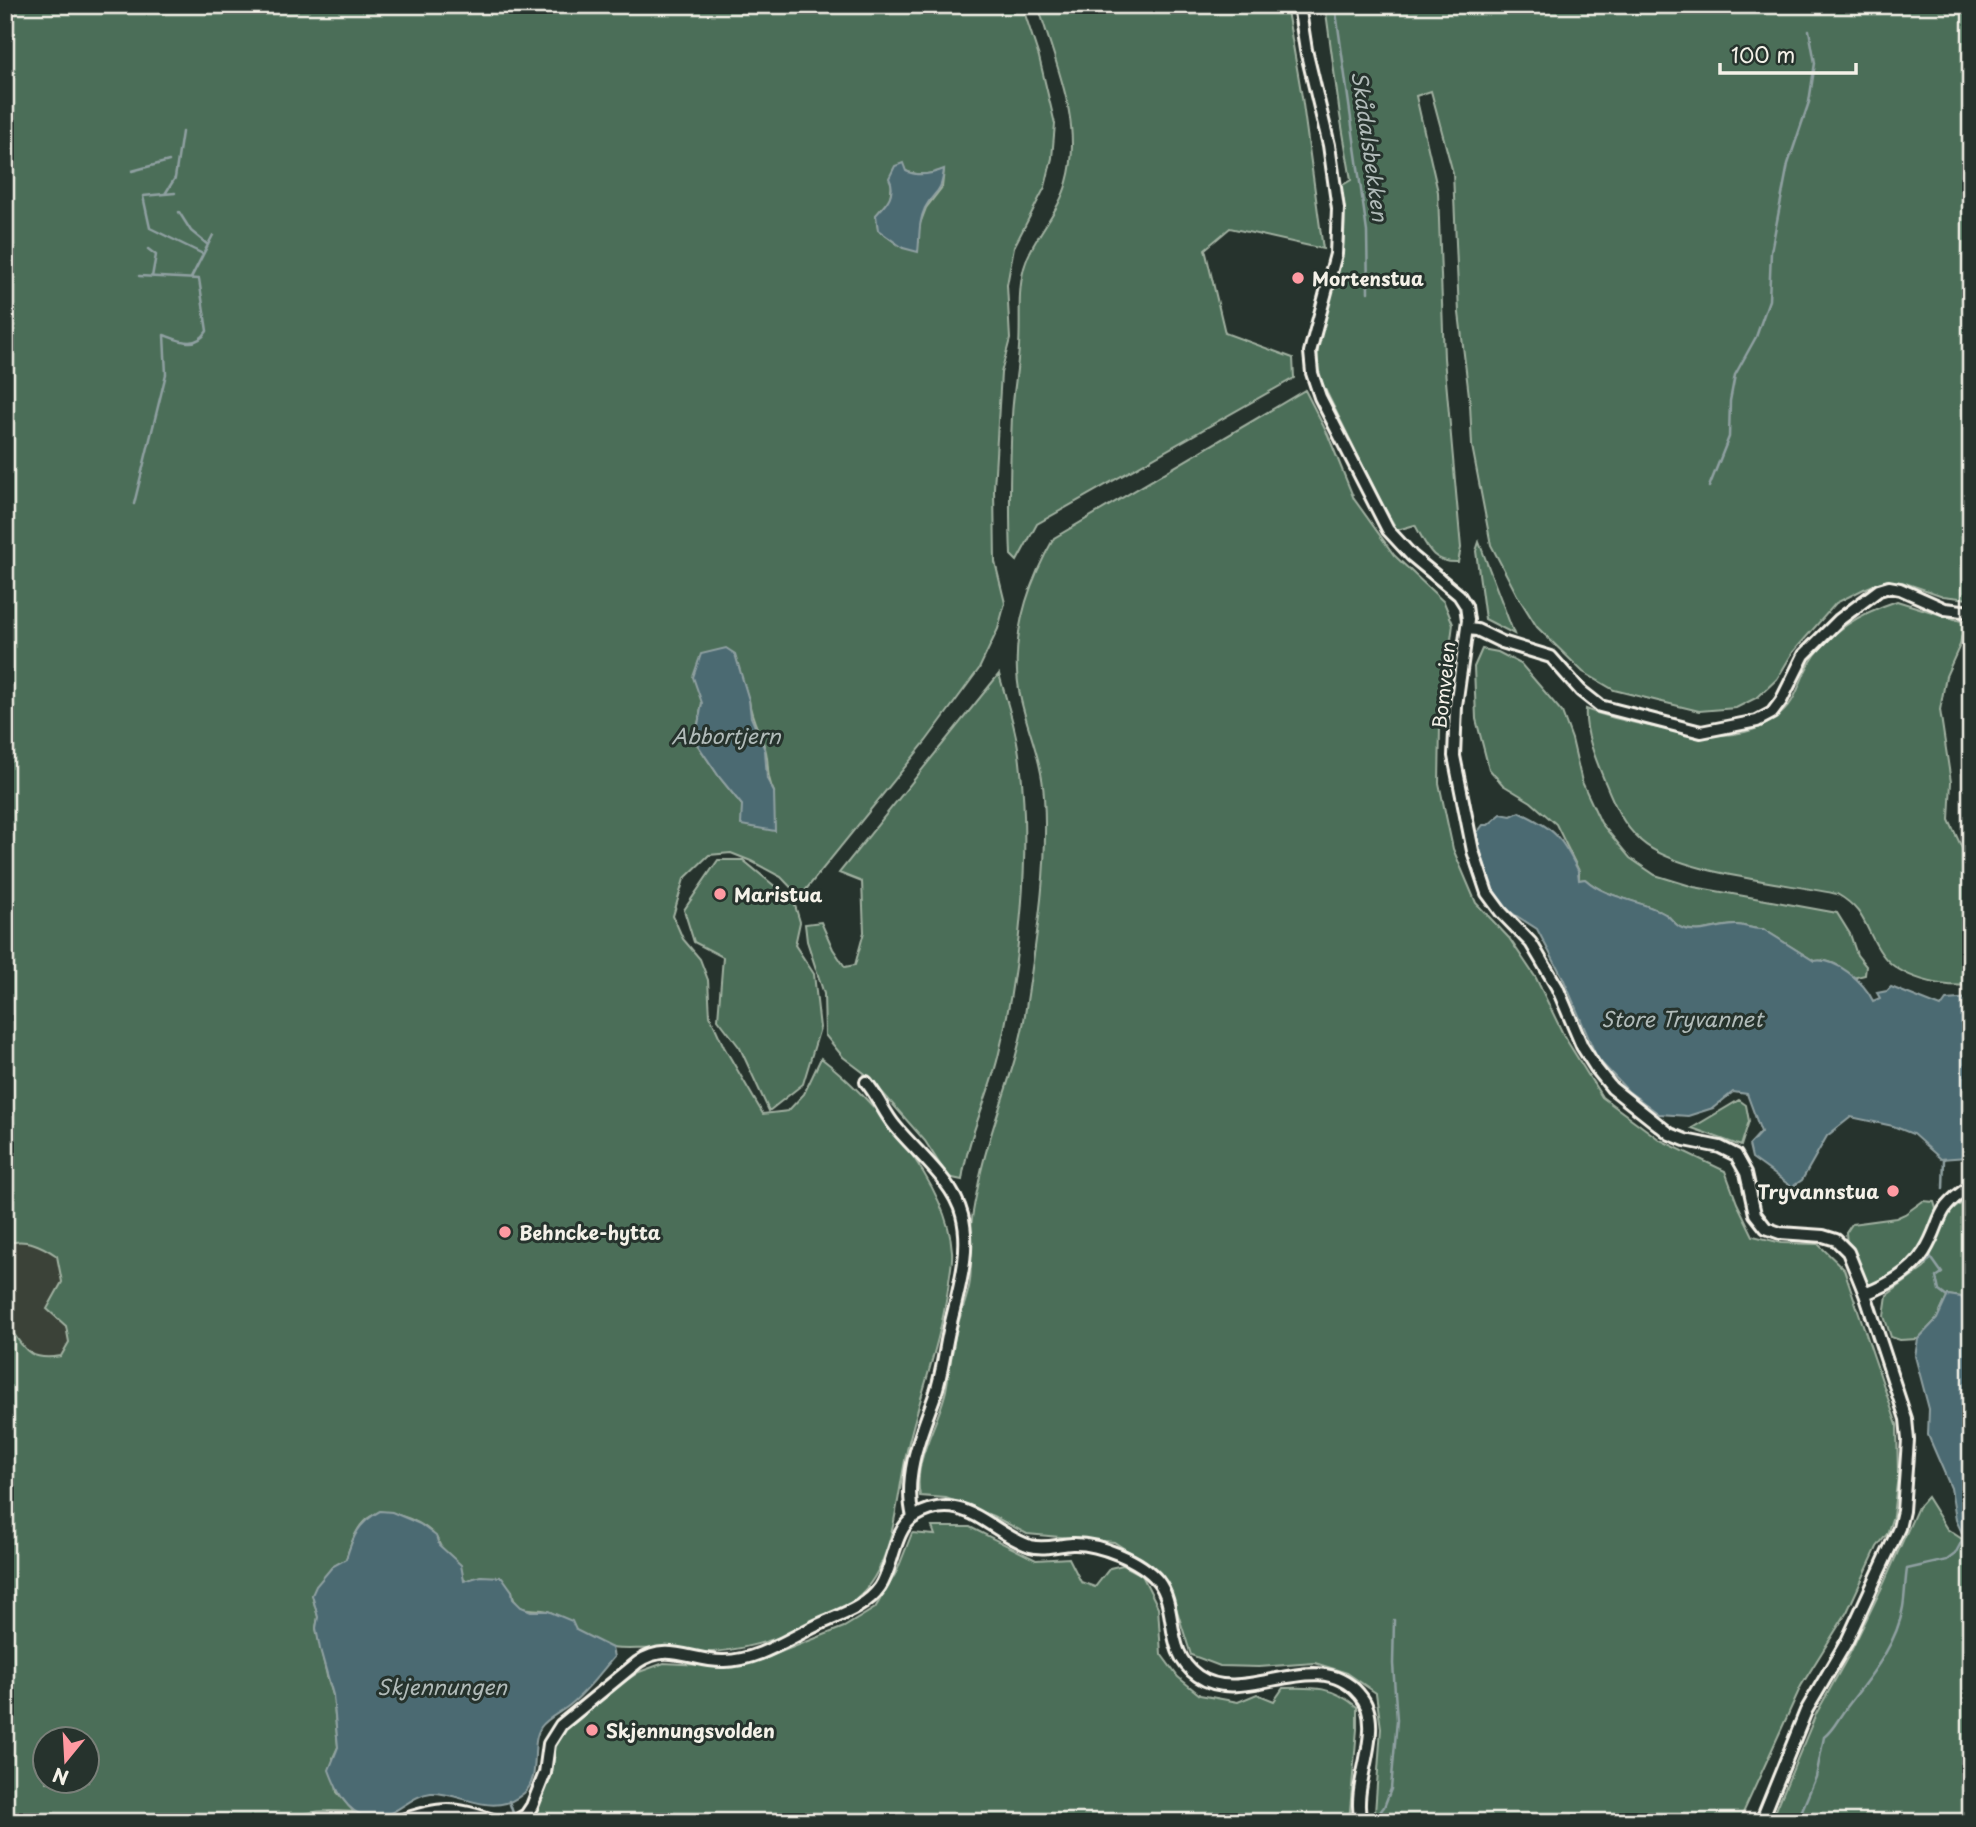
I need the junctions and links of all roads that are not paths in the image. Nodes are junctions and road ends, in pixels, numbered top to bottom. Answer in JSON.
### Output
{"nodes":[{"id":1,"x":1298,"y":5,"type":"edge"},
{"id":2,"x":1971,"y":612,"type":"edge"},
{"id":3,"x":1467,"y":629,"type":"junction"},
{"id":4,"x":866,"y":1082,"type":"dead end"},
{"id":5,"x":1971,"y":1186,"type":"edge"},
{"id":6,"x":1865,"y":1294,"type":"junction"},
{"id":7,"x":913,"y":1517,"type":"junction"},
{"id":8,"x":397,"y":1822,"type":"edge"},
{"id":9,"x":498,"y":1822,"type":"edge"},
{"id":10,"x":514,"y":1822,"type":"edge"},
{"id":11,"x":1361,"y":1822,"type":"edge"},
{"id":12,"x":1760,"y":1822,"type":"edge"}],
"edges":[{"from":1,"to":3,"type":"street","name":"Bomveien"},
{"from":2,"to":3,"type":"street"},
{"from":3,"to":6,"type":"street","name":"Bomveien"},
{"from":4,"to":7,"type":"street"},
{"from":5,"to":6,"type":"street"},
{"from":6,"to":12,"type":"street"},
{"from":7,"to":10,"type":"street"},
{"from":7,"to":11,"type":"street"},
{"from":8,"to":9,"type":"street"}]}
